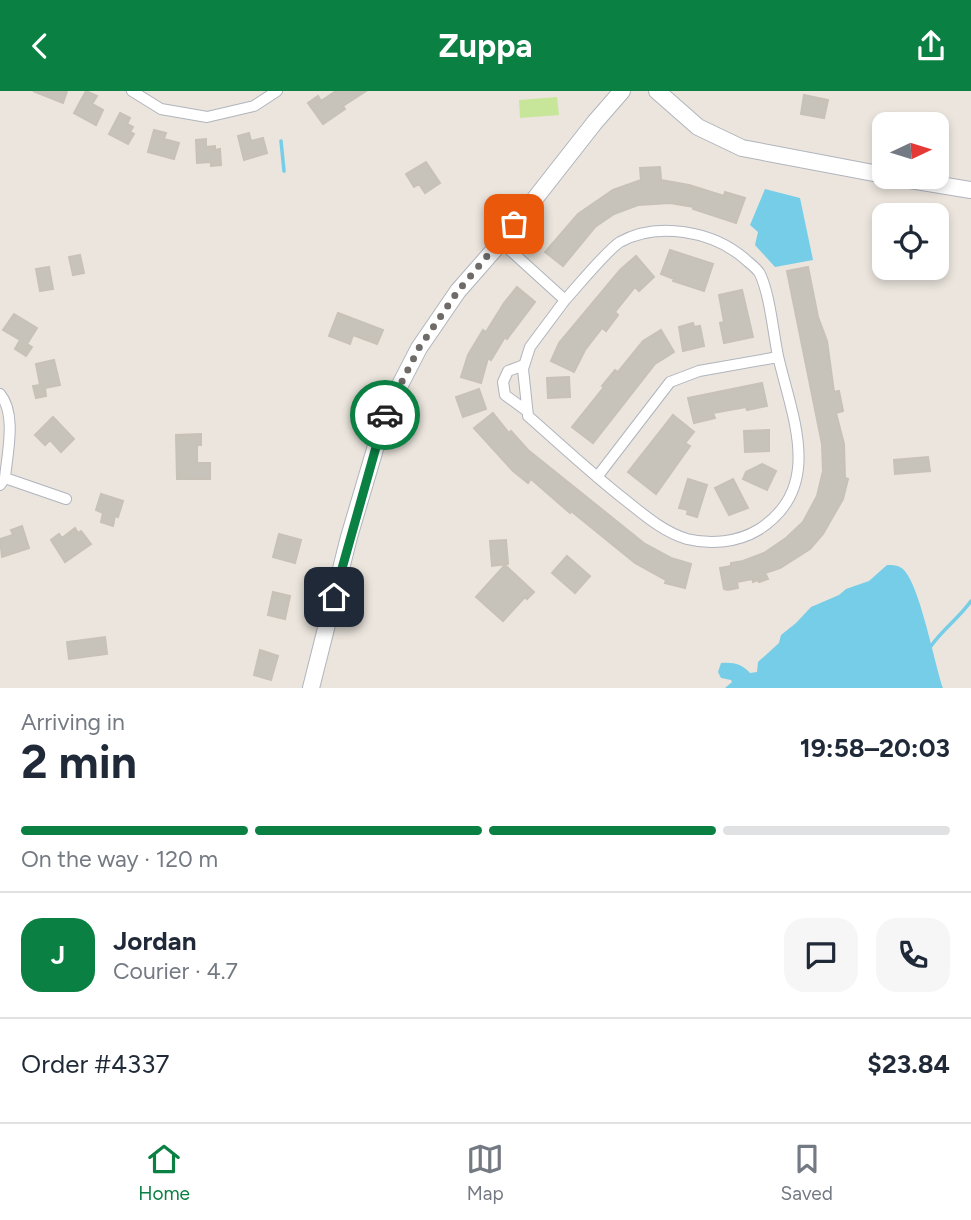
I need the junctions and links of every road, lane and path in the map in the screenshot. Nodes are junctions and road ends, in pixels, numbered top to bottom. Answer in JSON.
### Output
{"nodes":[{"id":1,"x":132,"y":91,"type":"edge"},
{"id":2,"x":277,"y":91,"type":"edge"},
{"id":3,"x":622,"y":91,"type":"edge"},
{"id":4,"x":657,"y":91,"type":"edge"},
{"id":5,"x":872,"y":173,"type":"edge"},
{"id":6,"x":949,"y":186,"type":"edge"},
{"id":7,"x":971,"y":190,"type":"edge"},
{"id":8,"x":501,"y":242,"type":"junction"},
{"id":9,"x":565,"y":300,"type":"junction"},
{"id":10,"x":778,"y":356,"type":"junction"},
{"id":11,"x":524,"y":365,"type":"junction"},
{"id":12,"x":0,"y":394,"type":"edge"},
{"id":13,"x":527,"y":411,"type":"junction"},
{"id":14,"x":597,"y":477,"type":"junction"},
{"id":15,"x":2,"y":482,"type":"edge"},
{"id":16,"x":66,"y":499,"type":"dead end"},
{"id":17,"x":311,"y":688,"type":"edge"}],
"edges":[{"from":1,"to":2,"type":"street"},
{"from":3,"to":8,"type":"street"},
{"from":4,"to":5,"type":"street"},
{"from":6,"to":7,"type":"street"},
{"from":8,"to":9,"type":"street"},
{"from":8,"to":17,"type":"street"},
{"from":9,"to":10,"type":"street"},
{"from":9,"to":11,"type":"street"},
{"from":10,"to":14,"type":"street"},
{"from":10,"to":14,"type":"street"},
{"from":11,"to":13,"type":"street"},
{"from":11,"to":13,"type":"street"},
{"from":12,"to":15,"type":"street"},
{"from":13,"to":14,"type":"street"},
{"from":15,"to":16,"type":"street"}]}
